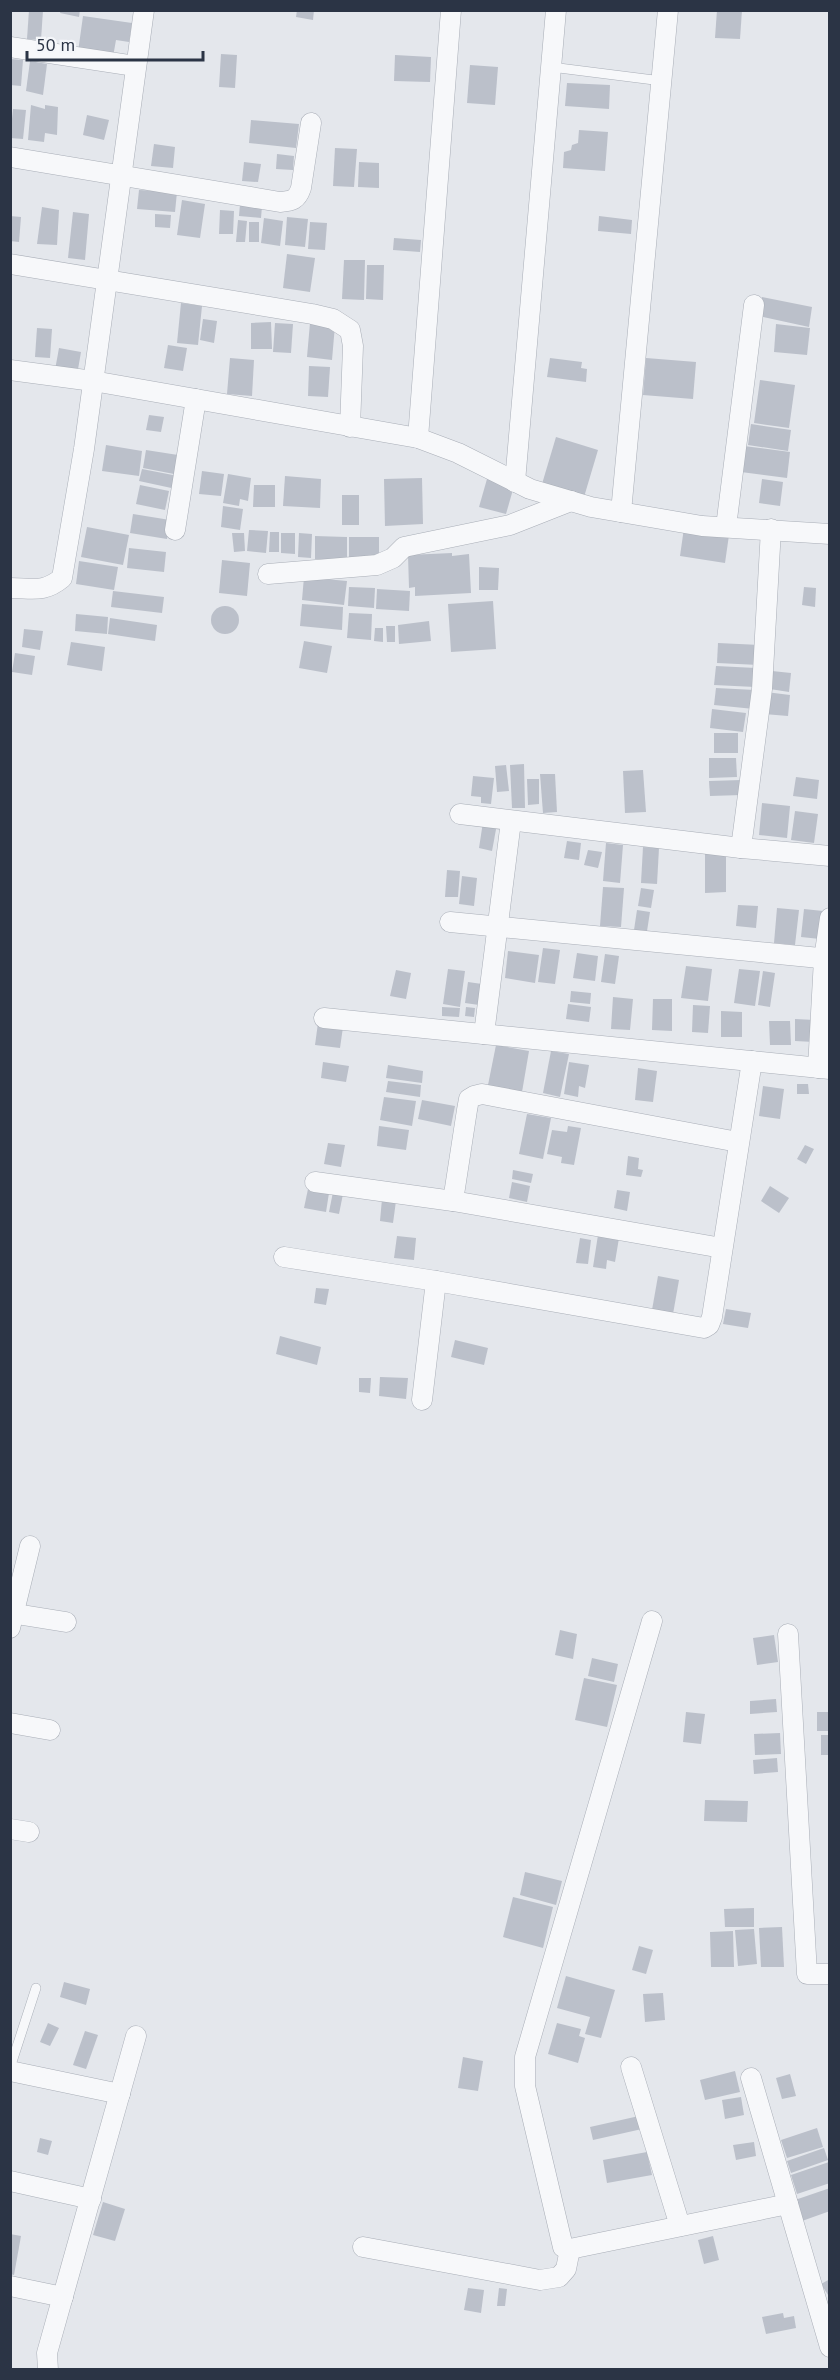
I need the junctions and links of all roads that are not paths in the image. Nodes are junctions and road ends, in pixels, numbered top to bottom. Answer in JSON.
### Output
{"nodes":[{"id":1,"x":144,"y":10,"type":"edge"},
{"id":2,"x":451,"y":10,"type":"edge"},
{"id":3,"x":556,"y":10,"type":"edge"},
{"id":4,"x":668,"y":10,"type":"edge"},
{"id":5,"x":10,"y":47,"type":"edge"},
{"id":6,"x":135,"y":66,"type":"junction"},
{"id":7,"x":552,"y":67,"type":"junction"},
{"id":8,"x":662,"y":81,"type":"junction"},
{"id":9,"x":311,"y":123,"type":"dead end"},
{"id":10,"x":10,"y":157,"type":"edge"},
{"id":11,"x":121,"y":174,"type":"junction"},
{"id":12,"x":10,"y":264,"type":"edge"},
{"id":13,"x":107,"y":279,"type":"junction"},
{"id":14,"x":754,"y":305,"type":"dead end"},
{"id":15,"x":10,"y":370,"type":"edge"},
{"id":16,"x":93,"y":381,"type":"junction"},
{"id":17,"x":196,"y":399,"type":"junction"},
{"id":18,"x":350,"y":427,"type":"junction"},
{"id":19,"x":418,"y":438,"type":"junction"},
{"id":20,"x":515,"y":482,"type":"junction"},
{"id":21,"x":571,"y":501,"type":"junction"},
{"id":22,"x":621,"y":512,"type":"junction"},
{"id":23,"x":726,"y":527,"type":"junction"},
{"id":24,"x":771,"y":529,"type":"junction"},
{"id":25,"x":175,"y":530,"type":"dead end"},
{"id":26,"x":829,"y":533,"type":"edge"},
{"id":27,"x":268,"y":574,"type":"dead end"},
{"id":28,"x":10,"y":588,"type":"edge"},
{"id":29,"x":460,"y":814,"type":"dead end"},
{"id":30,"x":511,"y":821,"type":"junction"},
{"id":31,"x":741,"y":848,"type":"junction"},
{"id":32,"x":830,"y":856,"type":"edge"},
{"id":33,"x":830,"y":918,"type":"edge"},
{"id":34,"x":450,"y":922,"type":"dead end"},
{"id":35,"x":499,"y":927,"type":"junction"},
{"id":36,"x":827,"y":959,"type":"edge"},
{"id":37,"x":324,"y":1018,"type":"dead end"},
{"id":38,"x":484,"y":1034,"type":"junction"},
{"id":39,"x":752,"y":1061,"type":"junction"},
{"id":40,"x":824,"y":1068,"type":"edge"},
{"id":41,"x":738,"y":1142,"type":"junction"},
{"id":42,"x":315,"y":1182,"type":"dead end"},
{"id":43,"x":453,"y":1201,"type":"junction"},
{"id":44,"x":722,"y":1248,"type":"junction"},
{"id":45,"x":284,"y":1257,"type":"dead end"},
{"id":46,"x":436,"y":1281,"type":"junction"},
{"id":47,"x":422,"y":1400,"type":"dead end"},
{"id":48,"x":30,"y":1546,"type":"dead end"},
{"id":49,"x":12,"y":1618,"type":"edge"},
{"id":50,"x":652,"y":1621,"type":"dead end"},
{"id":51,"x":66,"y":1622,"type":"dead end"},
{"id":52,"x":788,"y":1634,"type":"dead end"},
{"id":53,"x":10,"y":1723,"type":"edge"},
{"id":54,"x":50,"y":1730,"type":"dead end"},
{"id":55,"x":830,"y":1974,"type":"edge"},
{"id":56,"x":36,"y":1988,"type":"dead end"},
{"id":57,"x":136,"y":2036,"type":"dead end"},
{"id":58,"x":631,"y":2067,"type":"dead end"},
{"id":59,"x":10,"y":2069,"type":"edge"},
{"id":60,"x":751,"y":2078,"type":"dead end"},
{"id":61,"x":120,"y":2094,"type":"junction"},
{"id":62,"x":10,"y":2181,"type":"edge"},
{"id":63,"x":91,"y":2199,"type":"junction"},
{"id":64,"x":788,"y":2204,"type":"junction"},
{"id":65,"x":680,"y":2226,"type":"junction"},
{"id":66,"x":363,"y":2247,"type":"dead end"},
{"id":67,"x":570,"y":2249,"type":"junction"},
{"id":68,"x":10,"y":2286,"type":"edge"},
{"id":69,"x":63,"y":2297,"type":"junction"},
{"id":70,"x":830,"y":2347,"type":"edge"},
{"id":71,"x":48,"y":2370,"type":"edge"}],
"edges":[{"from":1,"to":6,"type":"street"},
{"from":2,"to":19,"type":"street"},
{"from":3,"to":7,"type":"street"},
{"from":4,"to":8,"type":"street"},
{"from":5,"to":6,"type":"street"},
{"from":6,"to":11,"type":"street"},
{"from":7,"to":8,"type":"lane"},
{"from":7,"to":20,"type":"street"},
{"from":8,"to":22,"type":"street"},
{"from":9,"to":11,"type":"street"},
{"from":10,"to":11,"type":"street"},
{"from":11,"to":13,"type":"street"},
{"from":12,"to":13,"type":"street"},
{"from":13,"to":16,"type":"street"},
{"from":13,"to":18,"type":"street"},
{"from":14,"to":23,"type":"street"},
{"from":15,"to":16,"type":"street"},
{"from":16,"to":17,"type":"street"},
{"from":16,"to":28,"type":"street"},
{"from":17,"to":18,"type":"street"},
{"from":17,"to":25,"type":"street"},
{"from":18,"to":19,"type":"street"},
{"from":19,"to":20,"type":"street"},
{"from":20,"to":21,"type":"street"},
{"from":21,"to":22,"type":"street"},
{"from":21,"to":27,"type":"street"},
{"from":22,"to":23,"type":"street"},
{"from":23,"to":24,"type":"street"},
{"from":24,"to":26,"type":"street"},
{"from":24,"to":31,"type":"street"},
{"from":29,"to":30,"type":"street"},
{"from":30,"to":31,"type":"street"},
{"from":30,"to":35,"type":"street"},
{"from":31,"to":32,"type":"street"},
{"from":33,"to":36,"type":"street"},
{"from":34,"to":35,"type":"street"},
{"from":35,"to":36,"type":"street"},
{"from":35,"to":38,"type":"street"},
{"from":36,"to":40,"type":"street"},
{"from":37,"to":38,"type":"street"},
{"from":38,"to":39,"type":"street"},
{"from":39,"to":40,"type":"street"},
{"from":39,"to":41,"type":"street"},
{"from":41,"to":43,"type":"street"},
{"from":41,"to":44,"type":"street"},
{"from":42,"to":43,"type":"street"},
{"from":43,"to":44,"type":"street"},
{"from":44,"to":46,"type":"street"},
{"from":45,"to":46,"type":"street"},
{"from":46,"to":47,"type":"street"},
{"from":48,"to":49,"type":"street"},
{"from":49,"to":51,"type":"street"},
{"from":50,"to":67,"type":"street"},
{"from":52,"to":55,"type":"street"},
{"from":53,"to":54,"type":"street"},
{"from":56,"to":59,"type":"lane"},
{"from":57,"to":61,"type":"street"},
{"from":58,"to":65,"type":"street"},
{"from":59,"to":61,"type":"street"},
{"from":60,"to":64,"type":"street"},
{"from":61,"to":63,"type":"street"},
{"from":62,"to":63,"type":"street"},
{"from":63,"to":69,"type":"street"},
{"from":64,"to":65,"type":"street"},
{"from":64,"to":70,"type":"street"},
{"from":65,"to":67,"type":"street"},
{"from":66,"to":67,"type":"street"},
{"from":68,"to":69,"type":"street"},
{"from":69,"to":71,"type":"street"}]}
